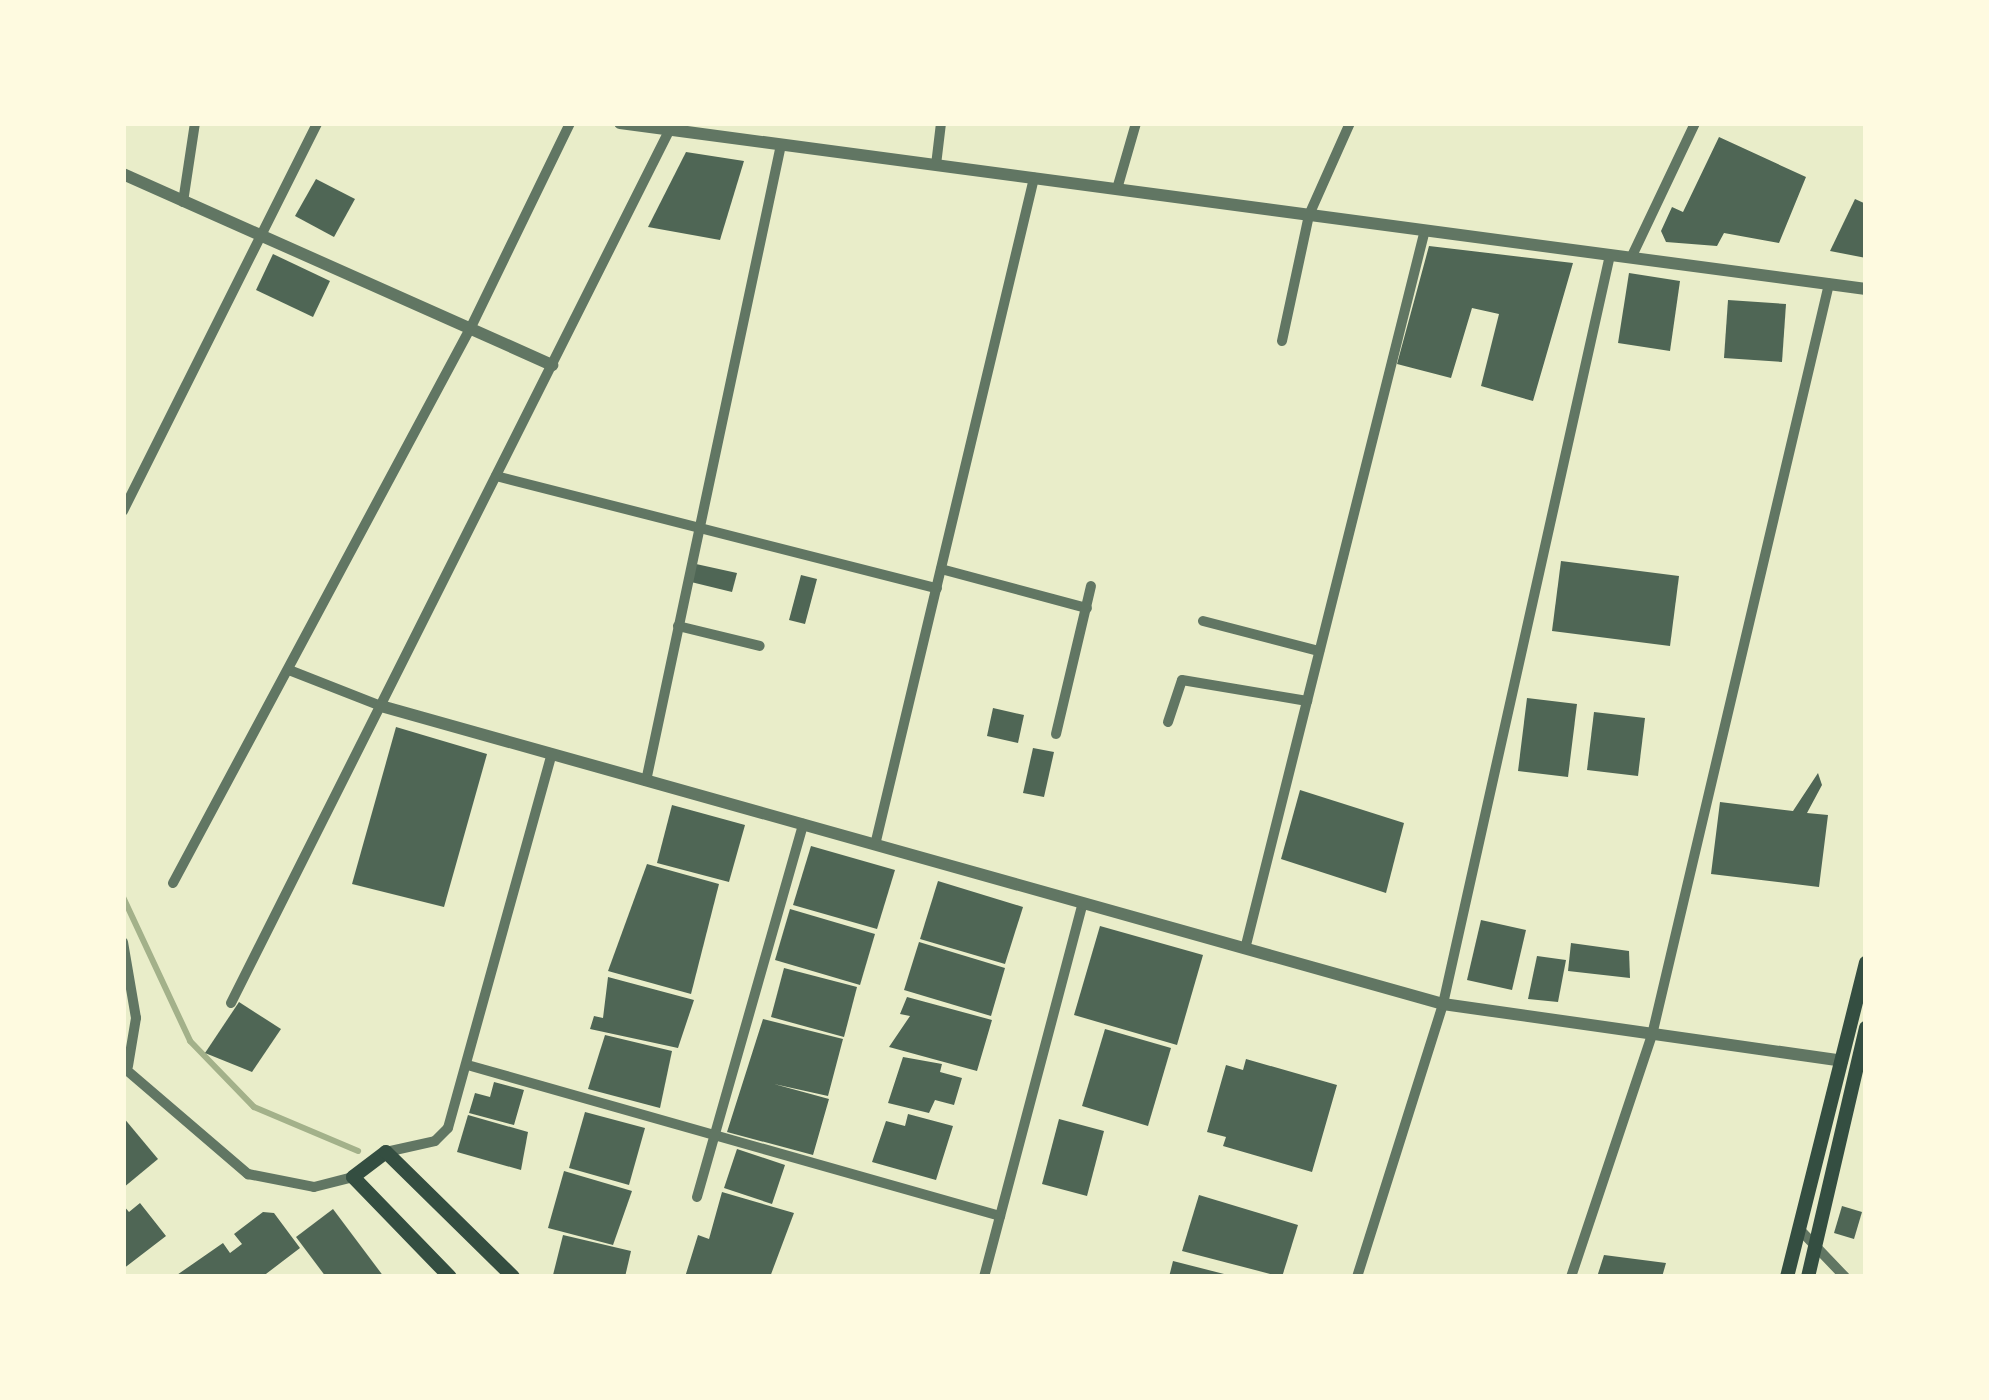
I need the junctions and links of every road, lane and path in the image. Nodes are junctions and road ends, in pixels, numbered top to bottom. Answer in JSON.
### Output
{"nodes":[{"id":1,"x":195,"y":123,"type":"edge"},
{"id":2,"x":317,"y":123,"type":"edge"},
{"id":3,"x":570,"y":123,"type":"edge"},
{"id":4,"x":620,"y":123,"type":"edge"},
{"id":5,"x":940,"y":123,"type":"edge"},
{"id":6,"x":1136,"y":123,"type":"edge"},
{"id":7,"x":1350,"y":123,"type":"edge"},
{"id":8,"x":1695,"y":123,"type":"edge"},
{"id":9,"x":671,"y":126,"type":"edge"},
{"id":10,"x":781,"y":145,"type":"junction"},
{"id":11,"x":936,"y":165,"type":"junction"},
{"id":12,"x":123,"y":174,"type":"edge"},
{"id":13,"x":1034,"y":178,"type":"junction"},
{"id":14,"x":1117,"y":189,"type":"junction"},
{"id":15,"x":183,"y":202,"type":"junction"},
{"id":16,"x":1309,"y":215,"type":"junction"},
{"id":17,"x":1425,"y":230,"type":"junction"},
{"id":18,"x":259,"y":231,"type":"junction"},
{"id":19,"x":1610,"y":255,"type":"junction"},
{"id":20,"x":1631,"y":258,"type":"junction"},
{"id":21,"x":1829,"y":284,"type":"junction"},
{"id":22,"x":1866,"y":289,"type":"edge"},
{"id":23,"x":472,"y":325,"type":"junction"},
{"id":24,"x":1282,"y":341,"type":"dead end"},
{"id":25,"x":552,"y":364,"type":"junction"},
{"id":26,"x":496,"y":476,"type":"junction"},
{"id":27,"x":123,"y":511,"type":"edge"},
{"id":28,"x":699,"y":528,"type":"junction"},
{"id":29,"x":941,"y":569,"type":"junction"},
{"id":30,"x":1091,"y":586,"type":"dead end"},
{"id":31,"x":937,"y":588,"type":"junction"},
{"id":32,"x":1087,"y":608,"type":"junction"},
{"id":33,"x":1203,"y":621,"type":"dead end"},
{"id":34,"x":679,"y":626,"type":"junction"},
{"id":35,"x":760,"y":646,"type":"dead end"},
{"id":36,"x":1319,"y":651,"type":"junction"},
{"id":37,"x":289,"y":670,"type":"junction"},
{"id":38,"x":1306,"y":701,"type":"junction"},
{"id":39,"x":380,"y":706,"type":"junction"},
{"id":40,"x":1168,"y":722,"type":"dead end"},
{"id":41,"x":1056,"y":734,"type":"dead end"},
{"id":42,"x":552,"y":754,"type":"junction"},
{"id":43,"x":646,"y":781,"type":"junction"},
{"id":44,"x":803,"y":824,"type":"junction"},
{"id":45,"x":875,"y":845,"type":"junction"},
{"id":46,"x":173,"y":883,"type":"dead end"},
{"id":47,"x":1083,"y":903,"type":"junction"},
{"id":48,"x":123,"y":942,"type":"edge"},
{"id":49,"x":1245,"y":949,"type":"junction"},
{"id":50,"x":1866,"y":963,"type":"edge"},
{"id":51,"x":231,"y":1003,"type":"dead end"},
{"id":52,"x":1443,"y":1004,"type":"junction"},
{"id":53,"x":1866,"y":1028,"type":"edge"},
{"id":54,"x":1652,"y":1035,"type":"junction"},
{"id":55,"x":1850,"y":1063,"type":"junction"},
{"id":56,"x":126,"y":1066,"type":"edge"},
{"id":57,"x":471,"y":1066,"type":"junction"},
{"id":58,"x":714,"y":1135,"type":"junction"},
{"id":59,"x":386,"y":1152,"type":"junction"},
{"id":60,"x":352,"y":1177,"type":"junction"},
{"id":61,"x":697,"y":1197,"type":"dead end"},
{"id":62,"x":1000,"y":1216,"type":"junction"},
{"id":63,"x":1802,"y":1232,"type":"junction"},
{"id":64,"x":1817,"y":1248,"type":"junction"},
{"id":65,"x":450,"y":1277,"type":"edge"},
{"id":66,"x":514,"y":1277,"type":"edge"},
{"id":67,"x":984,"y":1277,"type":"edge"},
{"id":68,"x":1357,"y":1277,"type":"edge"},
{"id":69,"x":1570,"y":1277,"type":"edge"},
{"id":70,"x":1787,"y":1277,"type":"edge"},
{"id":71,"x":1808,"y":1277,"type":"edge"},
{"id":72,"x":1845,"y":1277,"type":"edge"}],
"edges":[{"from":1,"to":15,"type":"street"},
{"from":2,"to":18,"type":"street"},
{"from":3,"to":23,"type":"street"},
{"from":4,"to":9,"type":"street"},
{"from":5,"to":11,"type":"street"},
{"from":6,"to":14,"type":"street"},
{"from":7,"to":16,"type":"street"},
{"from":8,"to":20,"type":"street"},
{"from":9,"to":10,"type":"street"},
{"from":9,"to":25,"type":"street"},
{"from":10,"to":11,"type":"street"},
{"from":10,"to":28,"type":"street"},
{"from":11,"to":13,"type":"street"},
{"from":12,"to":15,"type":"street"},
{"from":13,"to":14,"type":"street"},
{"from":13,"to":29,"type":"street"},
{"from":14,"to":16,"type":"street"},
{"from":15,"to":18,"type":"street"},
{"from":16,"to":17,"type":"street"},
{"from":16,"to":24,"type":"street"},
{"from":17,"to":19,"type":"street"},
{"from":17,"to":36,"type":"street"},
{"from":18,"to":23,"type":"street"},
{"from":18,"to":27,"type":"street"},
{"from":19,"to":20,"type":"street"},
{"from":19,"to":52,"type":"street"},
{"from":20,"to":21,"type":"street"},
{"from":21,"to":22,"type":"street"},
{"from":21,"to":54,"type":"street"},
{"from":23,"to":25,"type":"street"},
{"from":23,"to":37,"type":"street"},
{"from":25,"to":26,"type":"street"},
{"from":26,"to":28,"type":"street"},
{"from":26,"to":39,"type":"street"},
{"from":28,"to":31,"type":"street"},
{"from":28,"to":34,"type":"street"},
{"from":29,"to":31,"type":"street"},
{"from":29,"to":32,"type":"street"},
{"from":30,"to":32,"type":"street"},
{"from":31,"to":45,"type":"street"},
{"from":32,"to":41,"type":"street"},
{"from":33,"to":36,"type":"street"},
{"from":34,"to":35,"type":"street"},
{"from":34,"to":43,"type":"street"},
{"from":36,"to":38,"type":"street"},
{"from":37,"to":39,"type":"street"},
{"from":37,"to":46,"type":"street"},
{"from":38,"to":40,"type":"street"},
{"from":38,"to":49,"type":"street"},
{"from":39,"to":42,"type":"street"},
{"from":39,"to":51,"type":"street"},
{"from":42,"to":43,"type":"street"},
{"from":42,"to":57,"type":"street"},
{"from":43,"to":44,"type":"street"},
{"from":44,"to":45,"type":"street"},
{"from":44,"to":58,"type":"street"},
{"from":45,"to":47,"type":"street"},
{"from":47,"to":49,"type":"street"},
{"from":47,"to":62,"type":"street"},
{"from":48,"to":56,"type":"street"},
{"from":49,"to":52,"type":"street"},
{"from":50,"to":55,"type":"main road"},
{"from":52,"to":54,"type":"street"},
{"from":52,"to":68,"type":"street"},
{"from":53,"to":55,"type":"main road"},
{"from":54,"to":55,"type":"street"},
{"from":54,"to":69,"type":"street"},
{"from":55,"to":63,"type":"main road"},
{"from":55,"to":64,"type":"main road"},
{"from":56,"to":60,"type":"street"},
{"from":57,"to":58,"type":"street"},
{"from":57,"to":59,"type":"street"},
{"from":58,"to":61,"type":"street"},
{"from":58,"to":62,"type":"street"},
{"from":59,"to":60,"type":"main road"},
{"from":59,"to":66,"type":"main road"},
{"from":60,"to":65,"type":"main road"},
{"from":62,"to":67,"type":"street"},
{"from":63,"to":64,"type":"street"},
{"from":63,"to":70,"type":"main road"},
{"from":64,"to":71,"type":"main road"},
{"from":64,"to":72,"type":"street"}]}
